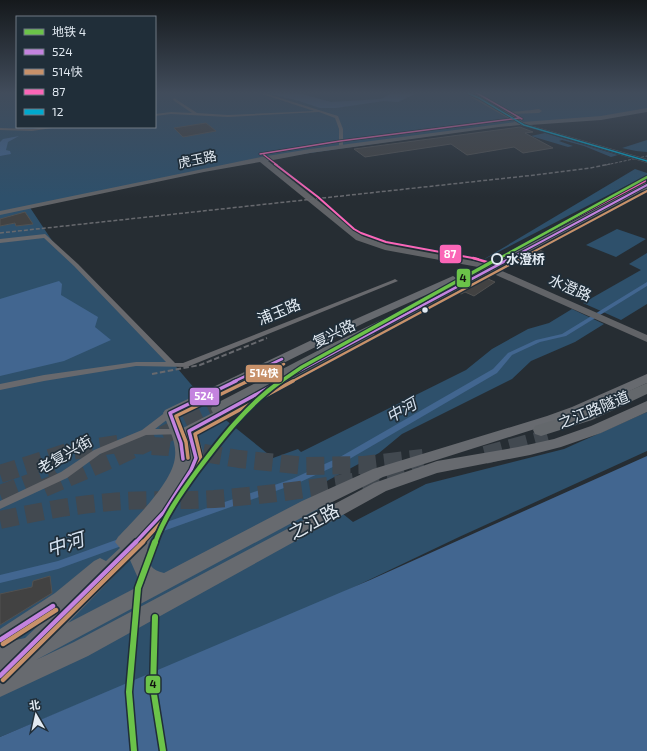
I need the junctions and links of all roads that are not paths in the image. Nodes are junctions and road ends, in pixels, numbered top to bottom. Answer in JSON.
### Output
{"nodes":[{"id":1,"x":340,"y":127,"type":"edge"},
{"id":2,"x":489,"y":127,"type":"edge"},
{"id":3,"x":532,"y":127,"type":"edge"},
{"id":4,"x":49,"y":128,"type":"edge"},
{"id":5,"x":0,"y":129,"type":"edge"},
{"id":6,"x":341,"y":146,"type":"junction"},
{"id":7,"x":261,"y":159,"type":"junction"},
{"id":8,"x":647,"y":160,"type":"edge"},
{"id":9,"x":647,"y":179,"type":"edge"},
{"id":10,"x":643,"y":187,"type":"edge"},
{"id":11,"x":2,"y":211,"type":"edge"},
{"id":12,"x":0,"y":240,"type":"edge"},
{"id":13,"x":486,"y":267,"type":"junction"},
{"id":14,"x":395,"y":281,"type":"dead end"},
{"id":15,"x":421,"y":300,"type":"junction"},
{"id":16,"x":647,"y":339,"type":"edge"},
{"id":17,"x":173,"y":365,"type":"junction"},
{"id":18,"x":647,"y":378,"type":"edge"},
{"id":19,"x":0,"y":387,"type":"edge"},
{"id":20,"x":647,"y":388,"type":"edge"},
{"id":21,"x":647,"y":398,"type":"edge"},
{"id":22,"x":647,"y":406,"type":"edge"},
{"id":23,"x":217,"y":407,"type":"tunnel mouth"},
{"id":24,"x":170,"y":414,"type":"junction"},
{"id":25,"x":145,"y":432,"type":"junction"},
{"id":26,"x":184,"y":432,"type":"junction"},
{"id":27,"x":0,"y":505,"type":"edge"},
{"id":28,"x":159,"y":510,"type":"junction"},
{"id":29,"x":149,"y":529,"type":"junction"},
{"id":30,"x":122,"y":552,"type":"junction"},
{"id":31,"x":166,"y":581,"type":"junction"},
{"id":32,"x":62,"y":599,"type":"junction"},
{"id":33,"x":0,"y":640,"type":"edge"},
{"id":34,"x":20,"y":658,"type":"edge"},
{"id":35,"x":0,"y":676,"type":"edge"},
{"id":36,"x":0,"y":687,"type":"edge"}],
"edges":[{"from":1,"to":6,"type":"street"},
{"from":2,"to":6,"type":"street","name":"虎玉路"},
{"from":3,"to":8,"type":"street"},
{"from":4,"to":5,"type":"street"},
{"from":6,"to":7,"type":"street","name":"虎玉路"},
{"from":7,"to":11,"type":"street","name":"虎玉路"},
{"from":7,"to":13,"type":"street","name":"水澄路"},
{"from":9,"to":10,"type":"main road","name":"复兴路"},
{"from":10,"to":13,"type":"main road","name":"复兴路"},
{"from":12,"to":17,"type":"street"},
{"from":13,"to":15,"type":"main road","name":"复兴路"},
{"from":13,"to":16,"type":"street","name":"水澄路"},
{"from":14,"to":17,"type":"street","name":"浦玉路"},
{"from":15,"to":23,"type":"highway"},
{"from":15,"to":24,"type":"main road","name":"复兴路"},
{"from":15,"to":26,"type":"main road","name":"复兴路"},
{"from":17,"to":19,"type":"street","name":"浦玉路"},
{"from":18,"to":31,"type":"main road","name":"之江路"},
{"from":20,"to":21,"type":"highway","name":"之江路隧道"},
{"from":22,"to":34,"type":"main road","name":"之江路"},
{"from":24,"to":25,"type":"street","name":"老复兴街"},
{"from":24,"to":26,"type":"main road"},
{"from":25,"to":26,"type":"street","name":"老复兴街"},
{"from":25,"to":27,"type":"street","name":"老复兴街"},
{"from":26,"to":28,"type":"main road"},
{"from":28,"to":29,"type":"main road"},
{"from":28,"to":30,"type":"main road"},
{"from":29,"to":30,"type":"main road"},
{"from":29,"to":31,"type":"main road"},
{"from":30,"to":32,"type":"main road"},
{"from":30,"to":34,"type":"main road"},
{"from":31,"to":34,"type":"main road","name":"之江路"},
{"from":32,"to":33,"type":"main road"},
{"from":32,"to":34,"type":"main road"},
{"from":34,"to":35,"type":"main road"},
{"from":34,"to":36,"type":"main road","name":"之江路"}]}
